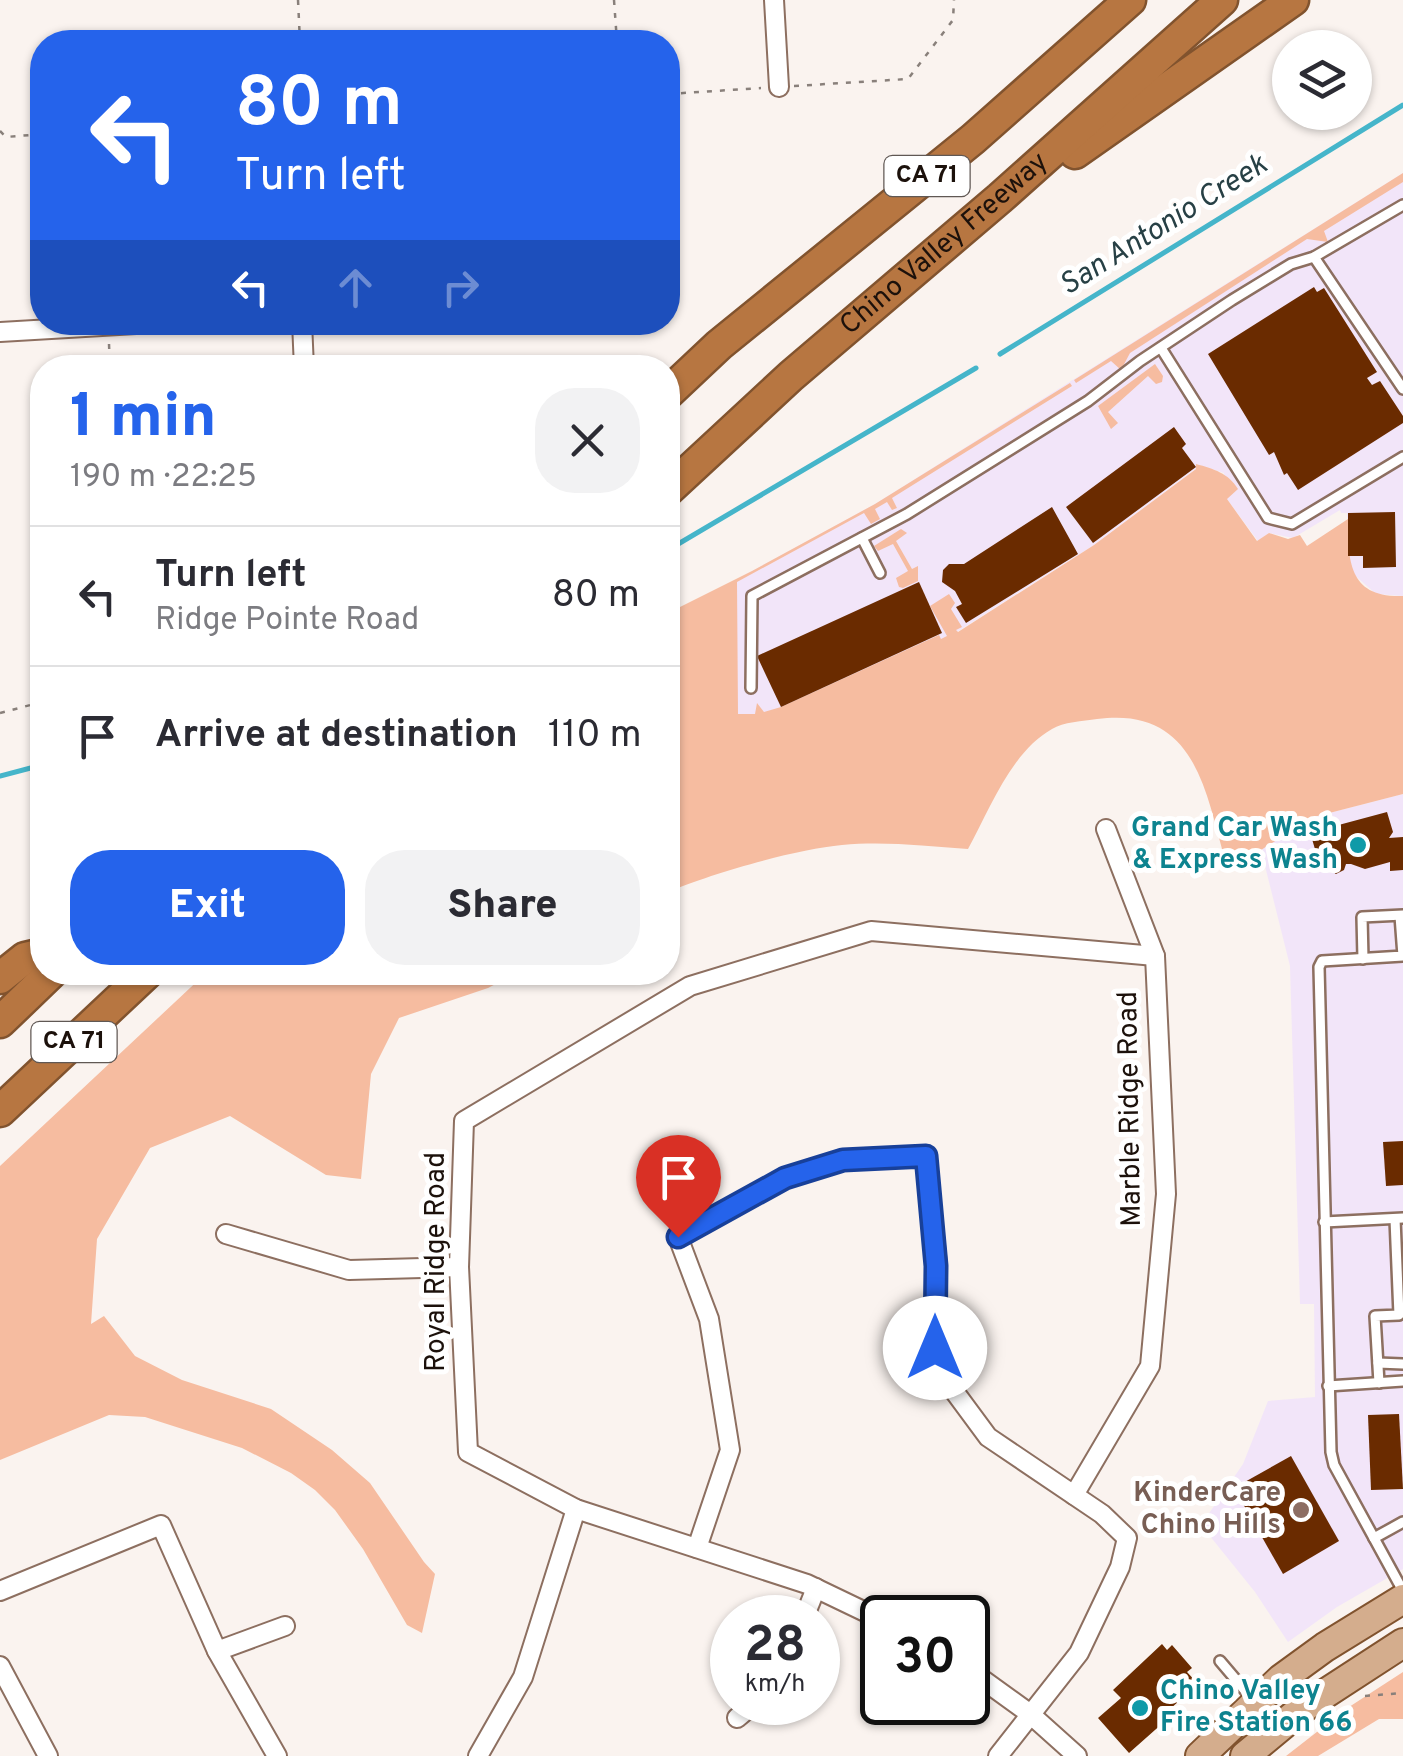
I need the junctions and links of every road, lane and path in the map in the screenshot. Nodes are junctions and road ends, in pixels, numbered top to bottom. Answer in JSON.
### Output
{"nodes":[{"id":1,"x":298,"y":0,"type":"edge"},
{"id":2,"x":614,"y":0,"type":"edge"},
{"id":3,"x":774,"y":0,"type":"edge"},
{"id":4,"x":954,"y":0,"type":"edge"},
{"id":5,"x":1109,"y":0,"type":"edge"},
{"id":6,"x":1130,"y":0,"type":"edge"},
{"id":7,"x":1222,"y":0,"type":"edge"},
{"id":8,"x":1293,"y":0,"type":"edge"},
{"id":9,"x":299,"y":30,"type":"edge"},
{"id":10,"x":616,"y":30,"type":"edge"},
{"id":11,"x":1090,"y":32,"type":"junction"},
{"id":12,"x":779,"y":86,"type":"junction"},
{"id":13,"x":680,"y":93,"type":"edge"},
{"id":14,"x":0,"y":130,"type":"edge"},
{"id":15,"x":30,"y":135,"type":"edge"},
{"id":16,"x":1000,"y":198,"type":"junction"},
{"id":17,"x":1403,"y":205,"type":"edge"},
{"id":18,"x":1314,"y":257,"type":"junction"},
{"id":19,"x":30,"y":330,"type":"edge"},
{"id":20,"x":0,"y":332,"type":"edge"},
{"id":21,"x":109,"y":344,"type":"dead end"},
{"id":22,"x":1161,"y":348,"type":"junction"},
{"id":23,"x":109,"y":355,"type":"edge"},
{"id":24,"x":680,"y":382,"type":"edge"},
{"id":25,"x":1403,"y":389,"type":"edge"},
{"id":26,"x":1403,"y":457,"type":"edge"},
{"id":27,"x":680,"y":479,"type":"edge"},
{"id":28,"x":862,"y":538,"type":"junction"},
{"id":29,"x":880,"y":573,"type":"dead end"},
{"id":30,"x":751,"y":688,"type":"dead end"},
{"id":31,"x":30,"y":705,"type":"edge"},
{"id":32,"x":0,"y":713,"type":"edge"},
{"id":33,"x":1106,"y":828,"type":"dead end"},
{"id":34,"x":1402,"y":916,"type":"edge"},
{"id":35,"x":1155,"y":956,"type":"junction"},
{"id":36,"x":1403,"y":956,"type":"edge"},
{"id":37,"x":30,"y":957,"type":"edge"},
{"id":38,"x":1364,"y":958,"type":"junction"},
{"id":39,"x":0,"y":978,"type":"edge"},
{"id":40,"x":38,"y":985,"type":"edge"},
{"id":41,"x":134,"y":985,"type":"edge"},
{"id":42,"x":0,"y":1022,"type":"edge"},
{"id":43,"x":0,"y":1110,"type":"edge"},
{"id":44,"x":1399,"y":1218,"type":"edge"},
{"id":45,"x":1324,"y":1222,"type":"junction"},
{"id":46,"x":226,"y":1234,"type":"dead end"},
{"id":47,"x":460,"y":1267,"type":"junction"},
{"id":48,"x":1378,"y":1362,"type":"junction"},
{"id":49,"x":1403,"y":1364,"type":"edge"},
{"id":50,"x":1403,"y":1382,"type":"edge"},
{"id":51,"x":1379,"y":1383,"type":"junction"},
{"id":52,"x":1328,"y":1386,"type":"junction"},
{"id":53,"x":1074,"y":1496,"type":"junction"},
{"id":54,"x":576,"y":1508,"type":"junction"},
{"id":55,"x":1403,"y":1522,"type":"edge"},
{"id":56,"x":1374,"y":1538,"type":"junction"},
{"id":57,"x":697,"y":1548,"type":"junction"},
{"id":58,"x":816,"y":1588,"type":"junction"},
{"id":59,"x":0,"y":1591,"type":"edge"},
{"id":60,"x":1403,"y":1591,"type":"edge"},
{"id":61,"x":813,"y":1595,"type":"edge"},
{"id":62,"x":1403,"y":1599,"type":"edge"},
{"id":63,"x":860,"y":1609,"type":"edge"},
{"id":64,"x":1403,"y":1622,"type":"edge"},
{"id":65,"x":285,"y":1626,"type":"dead end"},
{"id":66,"x":1403,"y":1643,"type":"edge"},
{"id":67,"x":217,"y":1651,"type":"junction"},
{"id":68,"x":1220,"y":1661,"type":"dead end"},
{"id":69,"x":0,"y":1666,"type":"edge"},
{"id":70,"x":990,"y":1684,"type":"edge"},
{"id":71,"x":1352,"y":1689,"type":"junction"},
{"id":72,"x":1403,"y":1692,"type":"edge"},
{"id":73,"x":1256,"y":1703,"type":"junction"},
{"id":74,"x":1029,"y":1712,"type":"junction"},
{"id":75,"x":48,"y":1756,"type":"edge"},
{"id":76,"x":277,"y":1756,"type":"edge"},
{"id":77,"x":478,"y":1756,"type":"edge"},
{"id":78,"x":998,"y":1756,"type":"edge"},
{"id":79,"x":1077,"y":1756,"type":"edge"},
{"id":80,"x":1200,"y":1756,"type":"edge"},
{"id":81,"x":1245,"y":1756,"type":"edge"}],
"edges":[{"from":1,"to":9,"type":"path"},
{"from":2,"to":10,"type":"path"},
{"from":3,"to":12,"type":"street"},
{"from":4,"to":12,"type":"path"},
{"from":5,"to":11,"type":"highway"},
{"from":6,"to":11,"type":"highway","number":"CA 71"},
{"from":7,"to":16,"type":"highway","name":"Chino Valley Freeway","number":"CA 71"},
{"from":8,"to":16,"type":"highway"},
{"from":11,"to":24,"type":"highway","number":"CA 71"},
{"from":12,"to":13,"type":"path"},
{"from":14,"to":15,"type":"path"},
{"from":16,"to":27,"type":"highway","name":"Chino Valley Freeway","number":"CA 71"},
{"from":17,"to":18,"type":"lane"},
{"from":18,"to":22,"type":"lane"},
{"from":18,"to":25,"type":"lane"},
{"from":19,"to":20,"type":"street"},
{"from":21,"to":23,"type":"path"},
{"from":22,"to":26,"type":"lane"},
{"from":22,"to":28,"type":"lane"},
{"from":28,"to":29,"type":"lane"},
{"from":28,"to":30,"type":"lane"},
{"from":31,"to":32,"type":"path"},
{"from":33,"to":35,"type":"street","name":"Marble Ridge Road"},
{"from":34,"to":36,"type":"lane"},
{"from":34,"to":38,"type":"lane"},
{"from":35,"to":47,"type":"street","name":"Royal Ridge Road"},
{"from":35,"to":53,"type":"street","name":"Marble Ridge Road"},
{"from":36,"to":38,"type":"lane"},
{"from":37,"to":39,"type":"highway"},
{"from":38,"to":45,"type":"lane"},
{"from":40,"to":42,"type":"highway","number":"CA 71"},
{"from":41,"to":43,"type":"highway","number":"CA 71"},
{"from":44,"to":45,"type":"lane"},
{"from":44,"to":48,"type":"lane"},
{"from":45,"to":52,"type":"lane"},
{"from":46,"to":47,"type":"street"},
{"from":47,"to":54,"type":"street","name":"Royal Ridge Road"},
{"from":48,"to":49,"type":"lane"},
{"from":48,"to":51,"type":"lane"},
{"from":50,"to":51,"type":"lane"},
{"from":51,"to":52,"type":"lane"},
{"from":52,"to":56,"type":"lane"},
{"from":53,"to":57,"type":"street"},
{"from":53,"to":74,"type":"street"},
{"from":54,"to":57,"type":"street","name":"Royal Ridge Road"},
{"from":54,"to":77,"type":"street"},
{"from":55,"to":56,"type":"lane"},
{"from":56,"to":60,"type":"lane"},
{"from":57,"to":58,"type":"street","name":"Royal Ridge Road"},
{"from":58,"to":61,"type":"street"},
{"from":58,"to":63,"type":"street","name":"Royal Ridge Road"},
{"from":59,"to":67,"type":"street"},
{"from":62,"to":73,"type":"main road"},
{"from":64,"to":71,"type":"main road"},
{"from":65,"to":67,"type":"street"},
{"from":66,"to":71,"type":"main road"},
{"from":67,"to":76,"type":"street"},
{"from":68,"to":73,"type":"lane"},
{"from":69,"to":75,"type":"street"},
{"from":70,"to":74,"type":"street"},
{"from":71,"to":72,"type":"path"},
{"from":71,"to":81,"type":"main road"},
{"from":73,"to":80,"type":"main road"},
{"from":74,"to":78,"type":"street"},
{"from":74,"to":79,"type":"street"}]}
